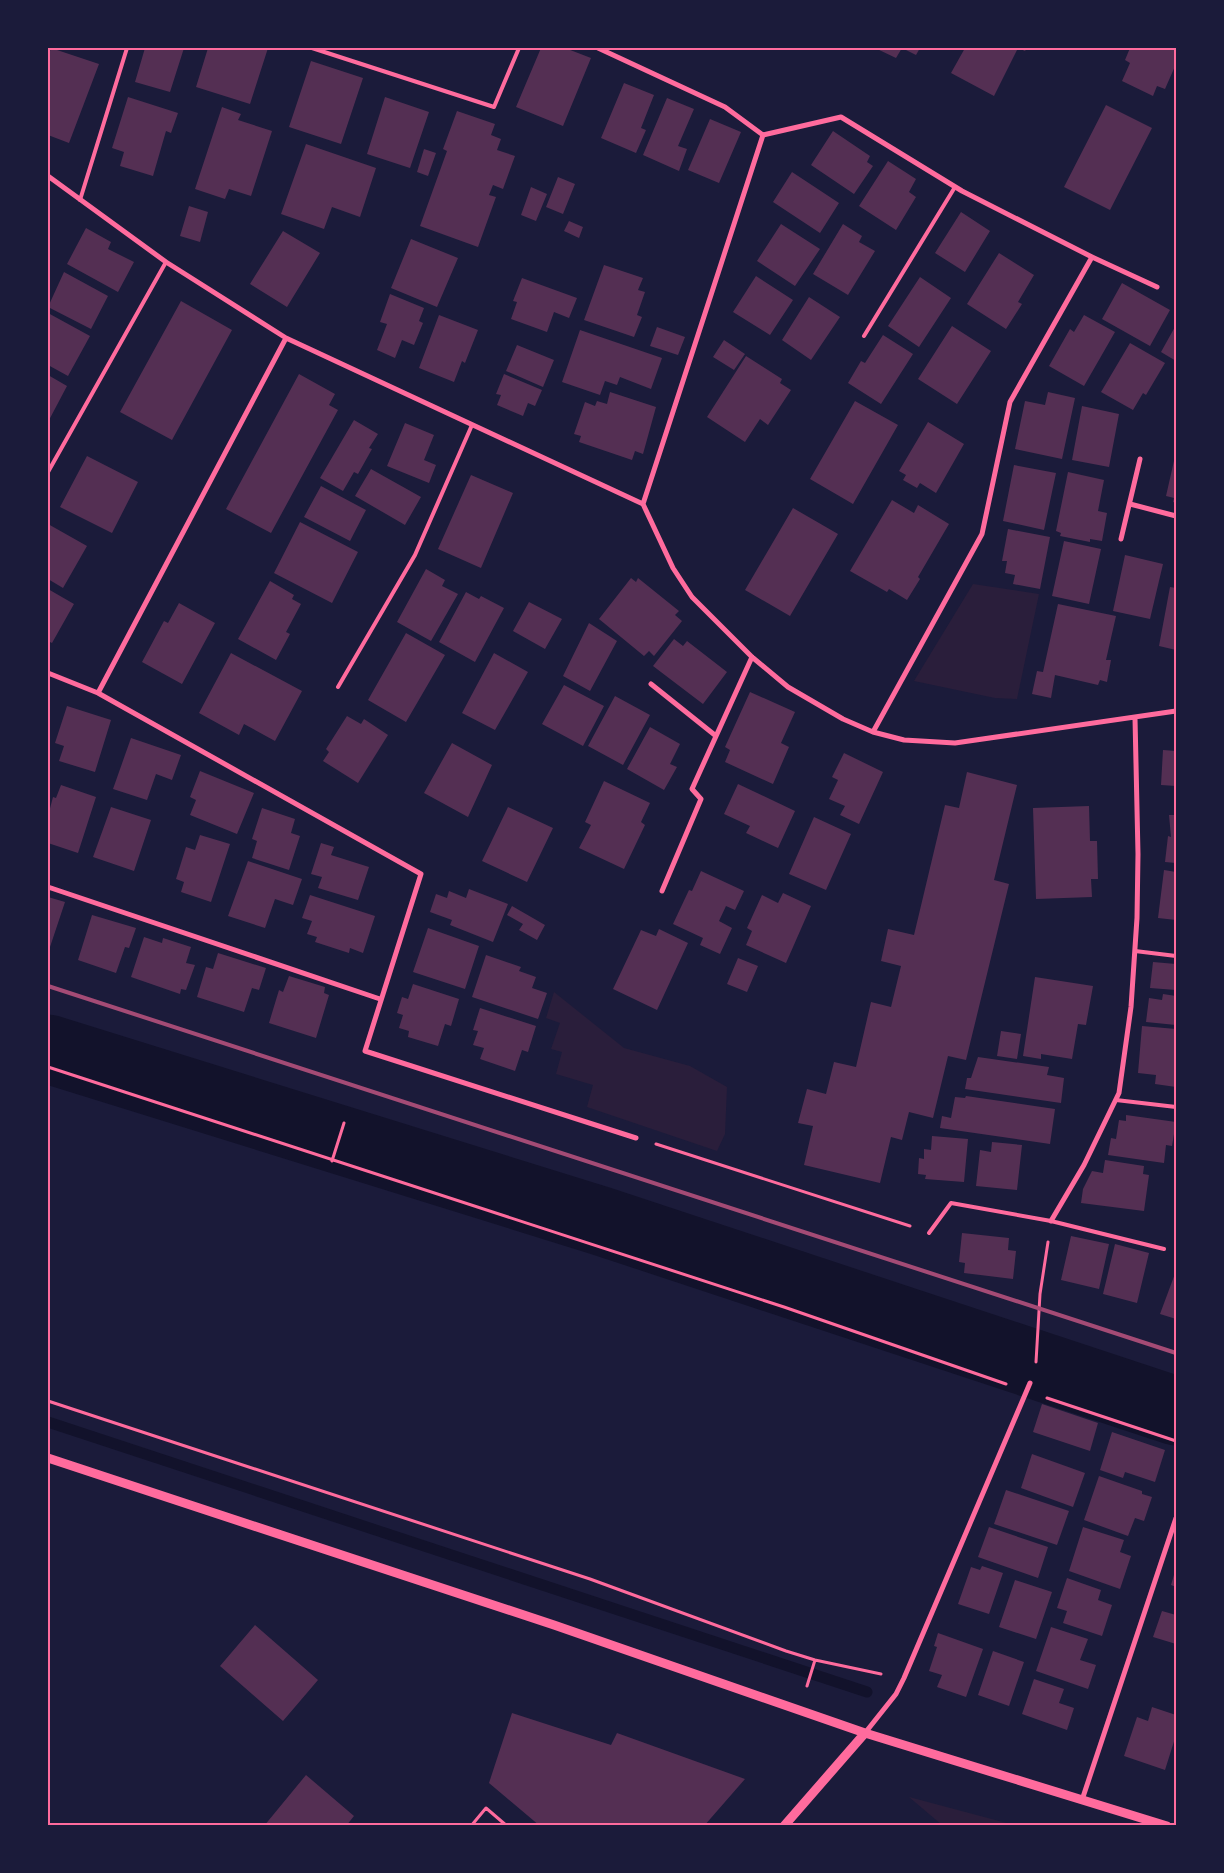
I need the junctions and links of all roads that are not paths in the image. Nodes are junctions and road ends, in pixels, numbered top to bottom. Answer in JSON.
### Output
{"nodes":[{"id":1,"x":127,"y":48,"type":"edge"},
{"id":2,"x":312,"y":48,"type":"edge"},
{"id":3,"x":520,"y":48,"type":"edge"},
{"id":4,"x":598,"y":48,"type":"edge"},
{"id":5,"x":763,"y":135,"type":"junction"},
{"id":6,"x":48,"y":176,"type":"edge"},
{"id":7,"x":955,"y":187,"type":"junction"},
{"id":8,"x":80,"y":200,"type":"junction"},
{"id":9,"x":1092,"y":257,"type":"junction"},
{"id":10,"x":166,"y":262,"type":"junction"},
{"id":11,"x":1157,"y":287,"type":"dead end"},
{"id":12,"x":864,"y":336,"type":"dead end"},
{"id":13,"x":286,"y":338,"type":"junction"},
{"id":14,"x":472,"y":425,"type":"junction"},
{"id":15,"x":1140,"y":459,"type":"dead end"},
{"id":16,"x":48,"y":472,"type":"edge"},
{"id":17,"x":643,"y":504,"type":"junction"},
{"id":18,"x":1130,"y":504,"type":"junction"},
{"id":19,"x":1176,"y":516,"type":"edge"},
{"id":20,"x":1121,"y":539,"type":"dead end"},
{"id":21,"x":752,"y":657,"type":"junction"},
{"id":22,"x":48,"y":673,"type":"edge"},
{"id":23,"x":650,"y":684,"type":"dead end"},
{"id":24,"x":338,"y":687,"type":"dead end"},
{"id":25,"x":98,"y":692,"type":"junction"},
{"id":26,"x":1176,"y":711,"type":"edge"},
{"id":27,"x":1134,"y":718,"type":"junction"},
{"id":28,"x":873,"y":732,"type":"junction"},
{"id":29,"x":716,"y":736,"type":"junction"},
{"id":30,"x":48,"y":887,"type":"edge"},
{"id":31,"x":662,"y":890,"type":"dead end"},
{"id":32,"x":1135,"y":951,"type":"junction"},
{"id":33,"x":1176,"y":956,"type":"edge"},
{"id":34,"x":380,"y":999,"type":"junction"},
{"id":35,"x":1116,"y":1100,"type":"junction"},
{"id":36,"x":1176,"y":1107,"type":"edge"},
{"id":37,"x":636,"y":1138,"type":"road end"},
{"id":38,"x":1051,"y":1221,"type":"junction"},
{"id":39,"x":929,"y":1233,"type":"road end"},
{"id":40,"x":1164,"y":1249,"type":"dead end"},
{"id":41,"x":1030,"y":1383,"type":"dead end"},
{"id":42,"x":48,"y":1458,"type":"edge"},
{"id":43,"x":1176,"y":1518,"type":"edge"},
{"id":44,"x":865,"y":1733,"type":"junction"},
{"id":45,"x":1082,"y":1800,"type":"junction"},
{"id":46,"x":784,"y":1826,"type":"edge"},
{"id":47,"x":1167,"y":1826,"type":"edge"}],
"edges":[{"from":1,"to":8,"type":"lane"},
{"from":2,"to":3,"type":"lane"},
{"from":4,"to":5,"type":"street"},
{"from":5,"to":7,"type":"street"},
{"from":5,"to":17,"type":"street"},
{"from":6,"to":8,"type":"street"},
{"from":7,"to":9,"type":"street"},
{"from":7,"to":12,"type":"lane"},
{"from":8,"to":10,"type":"street"},
{"from":9,"to":11,"type":"street"},
{"from":9,"to":28,"type":"street"},
{"from":10,"to":13,"type":"street"},
{"from":10,"to":16,"type":"lane"},
{"from":13,"to":14,"type":"street"},
{"from":13,"to":25,"type":"street"},
{"from":14,"to":17,"type":"street"},
{"from":14,"to":24,"type":"lane"},
{"from":15,"to":18,"type":"street"},
{"from":17,"to":21,"type":"street"},
{"from":18,"to":19,"type":"street"},
{"from":18,"to":20,"type":"street"},
{"from":21,"to":28,"type":"street"},
{"from":21,"to":29,"type":"street"},
{"from":22,"to":25,"type":"street"},
{"from":23,"to":29,"type":"street"},
{"from":25,"to":34,"type":"street"},
{"from":26,"to":27,"type":"street"},
{"from":27,"to":28,"type":"street"},
{"from":27,"to":32,"type":"street"},
{"from":29,"to":31,"type":"street"},
{"from":30,"to":34,"type":"street"},
{"from":32,"to":33,"type":"lane"},
{"from":32,"to":35,"type":"street"},
{"from":34,"to":37,"type":"street"},
{"from":35,"to":36,"type":"lane"},
{"from":35,"to":38,"type":"street"},
{"from":38,"to":39,"type":"lane"},
{"from":38,"to":40,"type":"lane"},
{"from":41,"to":44,"type":"street"},
{"from":42,"to":44,"type":"street"},
{"from":43,"to":45,"type":"street"},
{"from":44,"to":45,"type":"street"},
{"from":44,"to":46,"type":"street"},
{"from":45,"to":47,"type":"street"}]}
